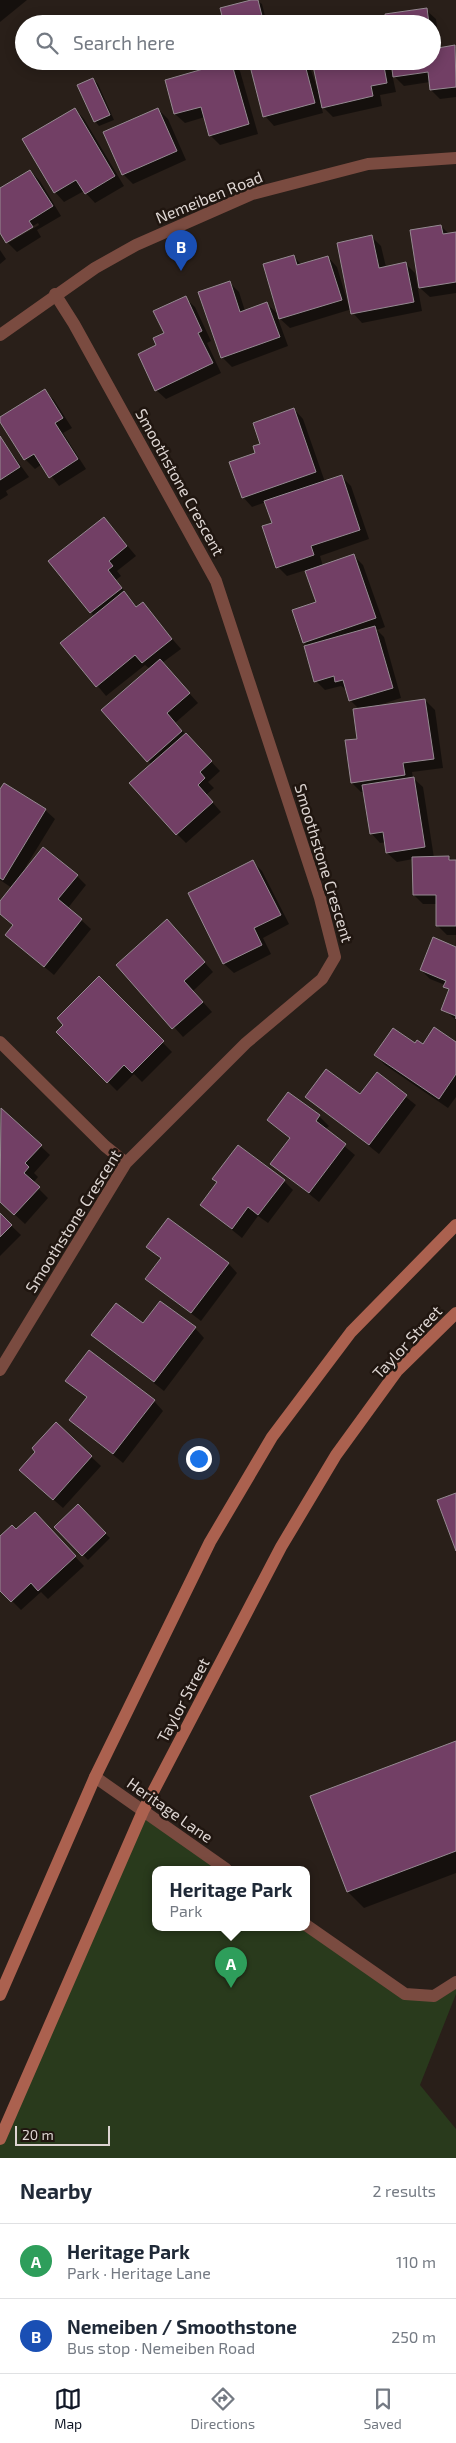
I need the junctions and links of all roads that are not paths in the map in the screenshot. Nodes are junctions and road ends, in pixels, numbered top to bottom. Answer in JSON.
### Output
{"nodes":[{"id":1,"x":456,"y":158,"type":"edge"},
{"id":2,"x":55,"y":294,"type":"junction"},
{"id":3,"x":0,"y":335,"type":"edge"},
{"id":4,"x":0,"y":1042,"type":"edge"},
{"id":5,"x":126,"y":1163,"type":"junction"},
{"id":6,"x":456,"y":1225,"type":"edge"},
{"id":7,"x":456,"y":1313,"type":"edge"},
{"id":8,"x":0,"y":1370,"type":"edge"},
{"id":9,"x":95,"y":1777,"type":"junction"},
{"id":10,"x":143,"y":1811,"type":"junction"},
{"id":11,"x":222,"y":1866,"type":"edge"},
{"id":12,"x":310,"y":1928,"type":"edge"},
{"id":13,"x":456,"y":1982,"type":"edge"},
{"id":14,"x":0,"y":1995,"type":"edge"},
{"id":15,"x":0,"y":2139,"type":"edge"}],
"edges":[{"from":1,"to":2,"type":"street","name":"Nemeiben Road"},
{"from":2,"to":3,"type":"street","name":"Nemeiben Road"},
{"from":2,"to":5,"type":"street","name":"Smoothstone Crescent"},
{"from":4,"to":5,"type":"street"},
{"from":5,"to":8,"type":"street","name":"Smoothstone Crescent"},
{"from":6,"to":9,"type":"main road"},
{"from":7,"to":10,"type":"main road","name":"Taylor Street"},
{"from":9,"to":10,"type":"street","name":"Heritage Lane"},
{"from":9,"to":14,"type":"main road"},
{"from":10,"to":11,"type":"street","name":"Heritage Lane"},
{"from":10,"to":15,"type":"main road","name":"Taylor Street"},
{"from":12,"to":13,"type":"street"}]}
